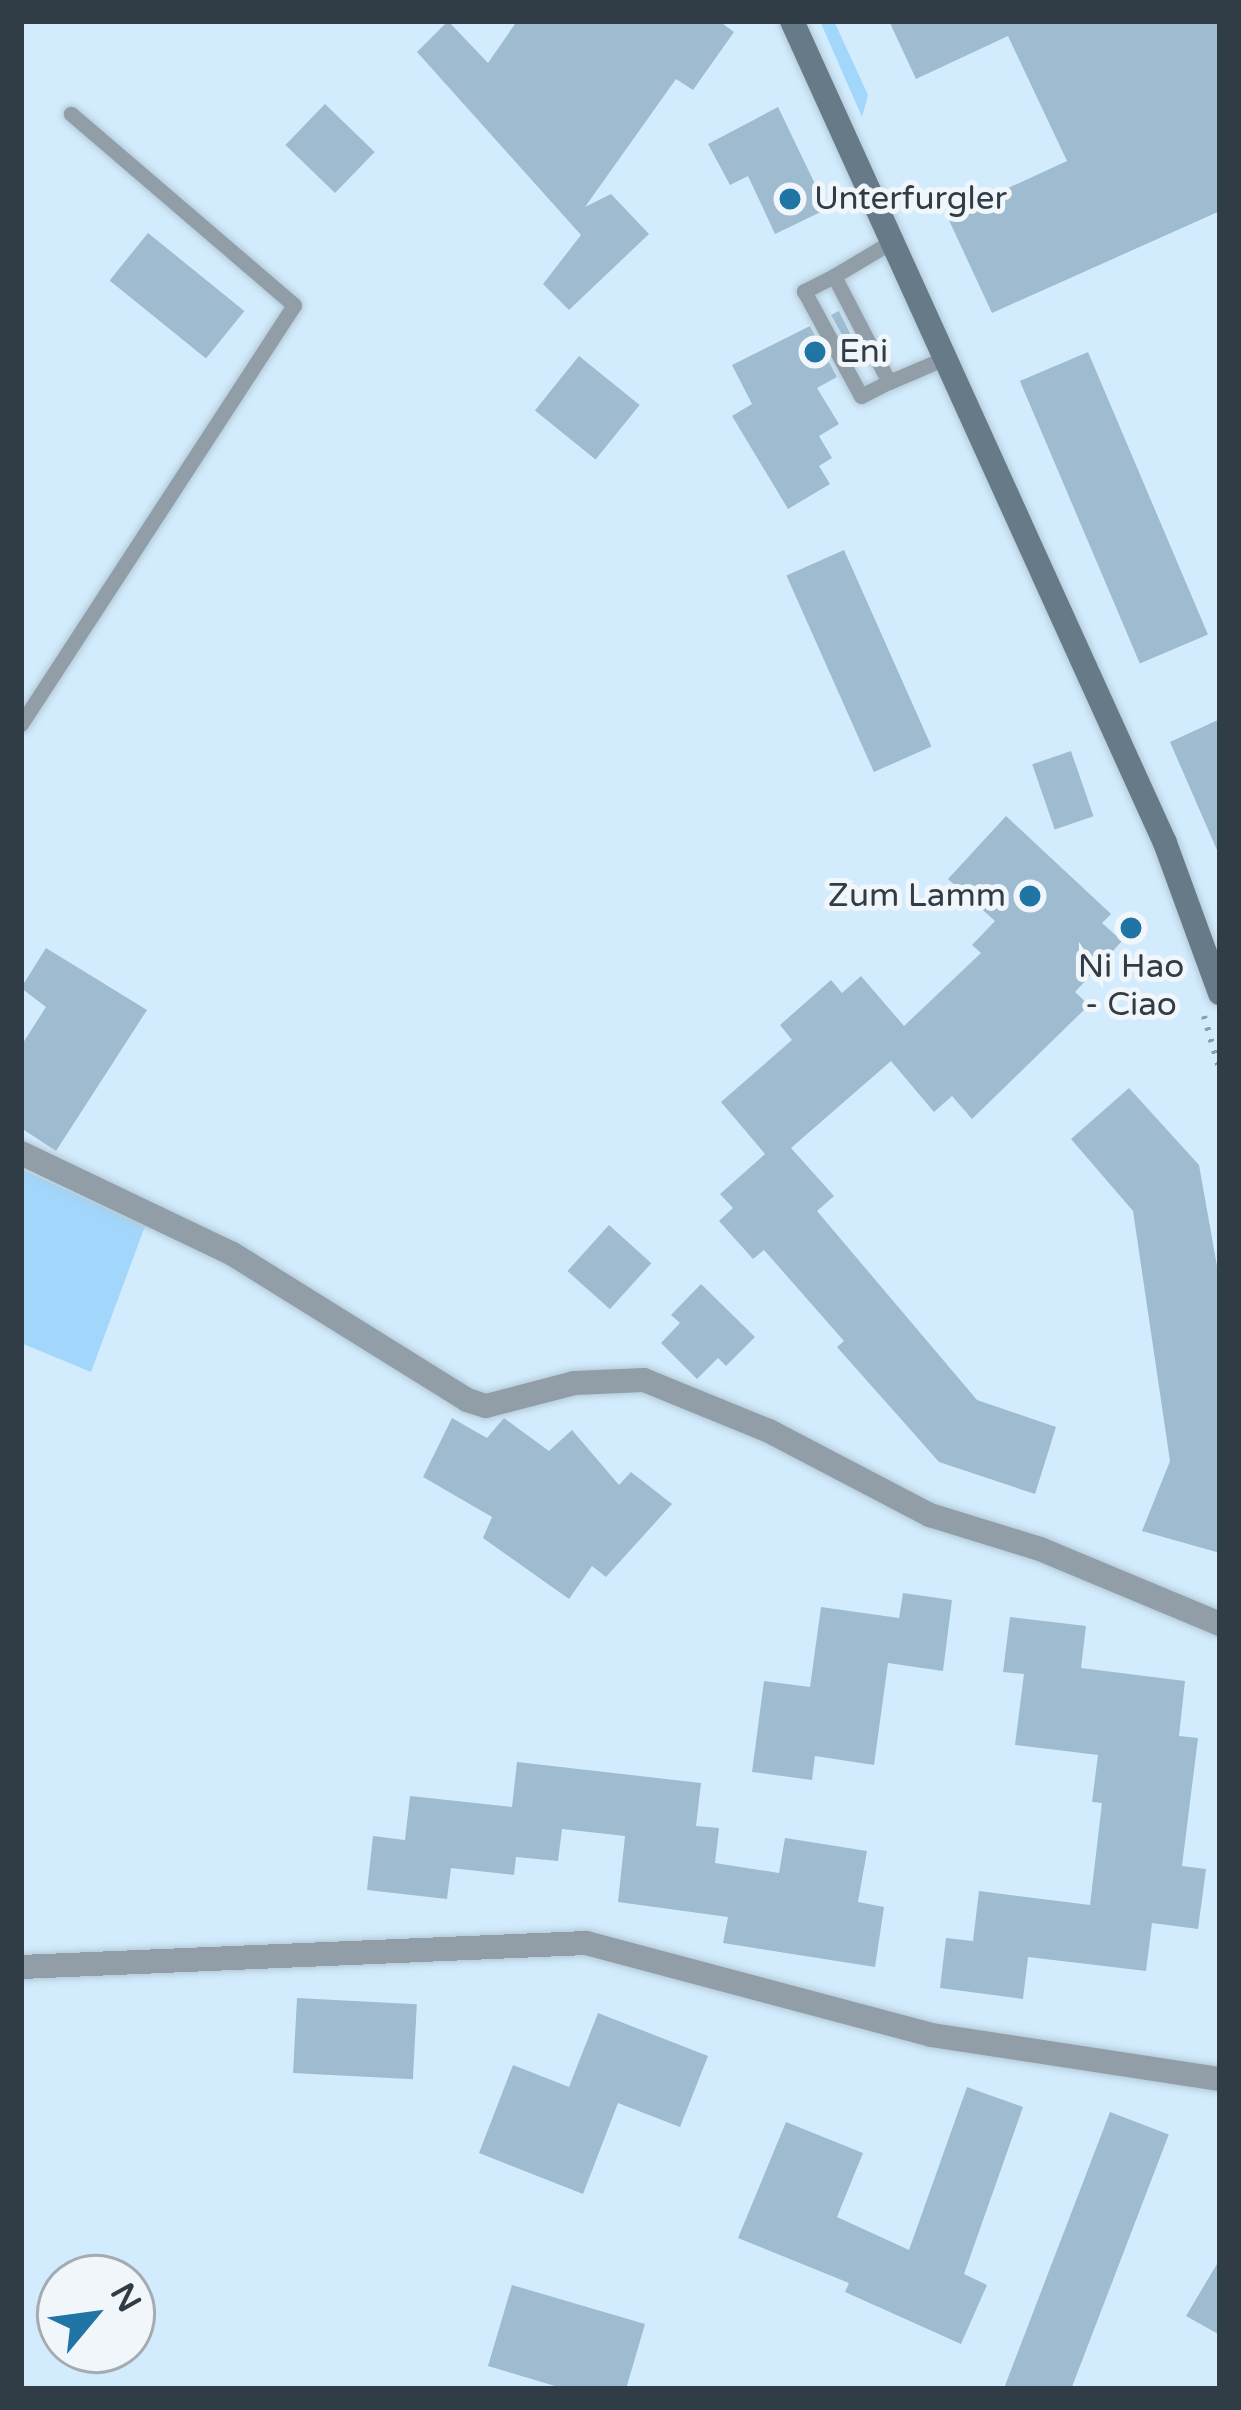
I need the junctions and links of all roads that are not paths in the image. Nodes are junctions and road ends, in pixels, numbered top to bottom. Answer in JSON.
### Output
{"nodes":[{"id":1,"x":792,"y":21,"type":"edge"},
{"id":2,"x":71,"y":114,"type":"dead end"},
{"id":3,"x":891,"y":242,"type":"junction"},
{"id":4,"x":834,"y":276,"type":"junction"},
{"id":5,"x":943,"y":358,"type":"junction"},
{"id":6,"x":889,"y":382,"type":"junction"},
{"id":7,"x":21,"y":724,"type":"edge"},
{"id":8,"x":1220,"y":993,"type":"edge"},
{"id":9,"x":21,"y":1153,"type":"edge"},
{"id":10,"x":1220,"y":1624,"type":"edge"},
{"id":11,"x":21,"y":1967,"type":"edge"},
{"id":12,"x":1220,"y":2079,"type":"edge"}],
"edges":[{"from":1,"to":3,"type":"main road"},
{"from":2,"to":7,"type":"lane"},
{"from":3,"to":4,"type":"lane"},
{"from":3,"to":5,"type":"main road"},
{"from":4,"to":6,"type":"lane"},
{"from":4,"to":6,"type":"lane"},
{"from":5,"to":6,"type":"lane"},
{"from":5,"to":8,"type":"main road"},
{"from":9,"to":10,"type":"street"},
{"from":11,"to":12,"type":"street"}]}
